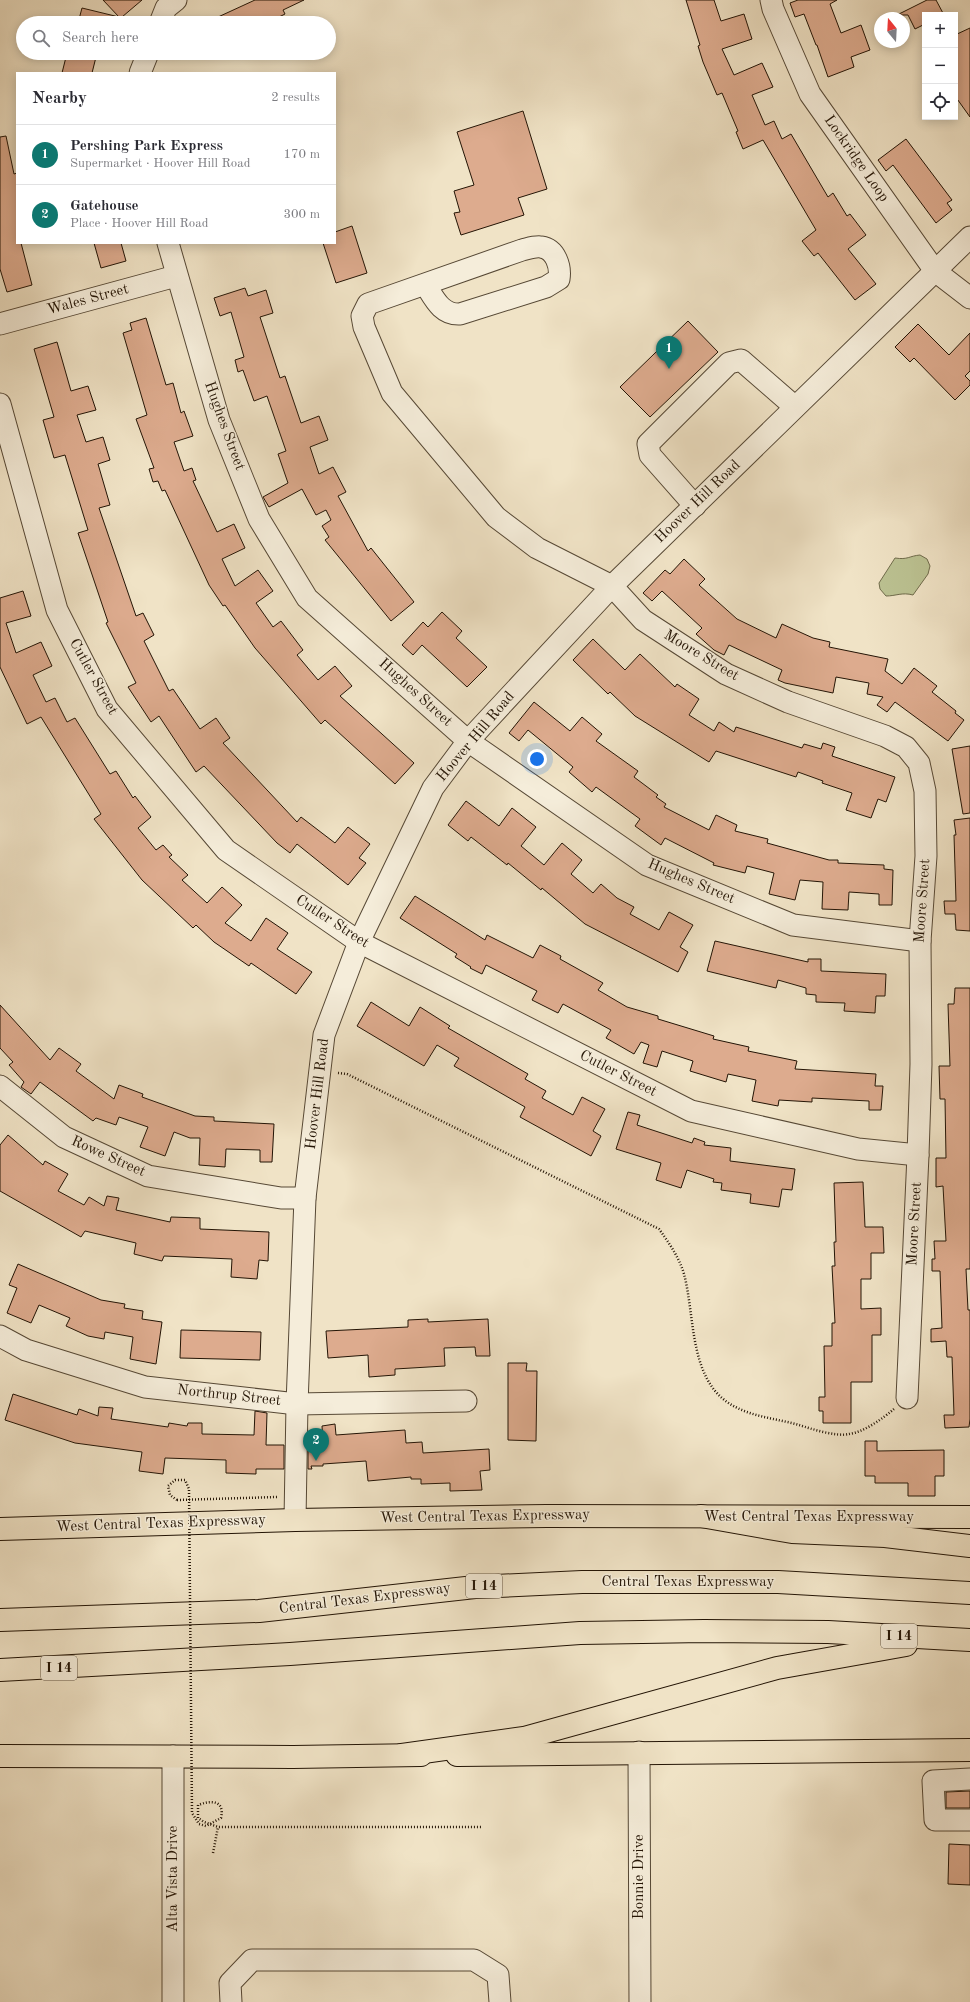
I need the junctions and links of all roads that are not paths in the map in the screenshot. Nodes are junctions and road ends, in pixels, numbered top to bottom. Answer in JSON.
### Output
{"nodes":[{"id":1,"x":176,"y":0,"type":"edge"},
{"id":2,"x":771,"y":0,"type":"edge"},
{"id":3,"x":163,"y":16,"type":"edge"},
{"id":4,"x":145,"y":60,"type":"edge"},
{"id":5,"x":140,"y":72,"type":"edge"},
{"id":6,"x":970,"y":237,"type":"edge"},
{"id":7,"x":168,"y":244,"type":"edge"},
{"id":8,"x":935,"y":271,"type":"junction"},
{"id":9,"x":176,"y":276,"type":"junction"},
{"id":10,"x":425,"y":284,"type":"junction"},
{"id":11,"x":970,"y":298,"type":"edge"},
{"id":12,"x":0,"y":324,"type":"edge"},
{"id":13,"x":0,"y":404,"type":"edge"},
{"id":14,"x":796,"y":407,"type":"junction"},
{"id":15,"x":695,"y":506,"type":"junction"},
{"id":16,"x":612,"y":586,"type":"junction"},
{"id":17,"x":468,"y":741,"type":"junction"},
{"id":18,"x":920,"y":941,"type":"junction"},
{"id":19,"x":359,"y":942,"type":"junction"},
{"id":20,"x":0,"y":1086,"type":"edge"},
{"id":21,"x":918,"y":1155,"type":"junction"},
{"id":22,"x":305,"y":1198,"type":"junction"},
{"id":23,"x":0,"y":1336,"type":"edge"},
{"id":24,"x":907,"y":1398,"type":"road end"},
{"id":25,"x":466,"y":1401,"type":"dead end"},
{"id":26,"x":297,"y":1404,"type":"junction"},
{"id":27,"x":701,"y":1516,"type":"junction"},
{"id":28,"x":970,"y":1517,"type":"edge"},
{"id":29,"x":295,"y":1520,"type":"junction"},
{"id":30,"x":0,"y":1529,"type":"edge"},
{"id":31,"x":970,"y":1546,"type":"edge"},
{"id":32,"x":970,"y":1592,"type":"edge"},
{"id":33,"x":0,"y":1620,"type":"edge"},
{"id":34,"x":944,"y":1638,"type":"junction"},
{"id":35,"x":970,"y":1640,"type":"edge"},
{"id":36,"x":0,"y":1670,"type":"edge"},
{"id":37,"x":970,"y":1750,"type":"edge"},
{"id":38,"x":639,"y":1752,"type":"junction"},
{"id":39,"x":402,"y":1755,"type":"junction"},
{"id":40,"x":0,"y":1756,"type":"edge"},
{"id":41,"x":173,"y":1756,"type":"junction"},
{"id":42,"x":970,"y":1779,"type":"edge"},
{"id":43,"x":970,"y":1820,"type":"edge"},
{"id":44,"x":173,"y":2002,"type":"edge"},
{"id":45,"x":231,"y":2002,"type":"edge"},
{"id":46,"x":500,"y":2002,"type":"edge"},
{"id":47,"x":640,"y":2002,"type":"edge"}],
"edges":[{"from":1,"to":3,"type":"street"},
{"from":2,"to":8,"type":"street","name":"Lockridge Loop"},
{"from":4,"to":5,"type":"street"},
{"from":6,"to":8,"type":"street","name":"Hoover Hill Road"},
{"from":7,"to":9,"type":"street","name":"Hughes Street"},
{"from":8,"to":11,"type":"street","name":"Lockridge Loop"},
{"from":8,"to":14,"type":"street","name":"Hoover Hill Road"},
{"from":9,"to":12,"type":"street","name":"Wales Street"},
{"from":9,"to":17,"type":"street","name":"Hughes Street"},
{"from":10,"to":10,"type":"street"},
{"from":10,"to":16,"type":"street"},
{"from":13,"to":19,"type":"street","name":"Cutler Street"},
{"from":14,"to":15,"type":"street","name":"Hoover Hill Road"},
{"from":14,"to":15,"type":"street"},
{"from":15,"to":16,"type":"street","name":"Hoover Hill Road"},
{"from":16,"to":17,"type":"street","name":"Hoover Hill Road"},
{"from":16,"to":18,"type":"street","name":"Moore Street"},
{"from":17,"to":18,"type":"street","name":"Hughes Street"},
{"from":17,"to":19,"type":"street","name":"Hoover Hill Road"},
{"from":18,"to":21,"type":"street","name":"Moore Street"},
{"from":19,"to":21,"type":"street","name":"Cutler Street"},
{"from":19,"to":22,"type":"street","name":"Hoover Hill Road"},
{"from":20,"to":22,"type":"street","name":"Rowe Street"},
{"from":21,"to":24,"type":"street","name":"Moore Street"},
{"from":22,"to":26,"type":"street","name":"Hoover Hill Road"},
{"from":23,"to":26,"type":"street","name":"Northrup Street"},
{"from":25,"to":26,"type":"street","name":"Northrup Street"},
{"from":26,"to":29,"type":"street","name":"Hoover Hill Road"},
{"from":27,"to":28,"type":"main road","name":"West Central Texas Expressway"},
{"from":27,"to":29,"type":"main road","name":"West Central Texas Expressway"},
{"from":27,"to":31,"type":"main road"},
{"from":29,"to":30,"type":"main road","name":"West Central Texas Expressway"},
{"from":32,"to":33,"type":"main road","name":"Central Texas Expressway","number":"I 14"},
{"from":34,"to":35,"type":"main road","number":"I 14"},
{"from":34,"to":36,"type":"main road","number":"I 14"},
{"from":34,"to":39,"type":"main road"},
{"from":37,"to":38,"type":"main road"},
{"from":38,"to":39,"type":"main road"},
{"from":38,"to":47,"type":"street","name":"Bonnie Drive"},
{"from":39,"to":41,"type":"main road"},
{"from":40,"to":41,"type":"main road"},
{"from":41,"to":44,"type":"street","name":"Alta Vista Drive"},
{"from":42,"to":43,"type":"street"},
{"from":45,"to":46,"type":"street"}]}
